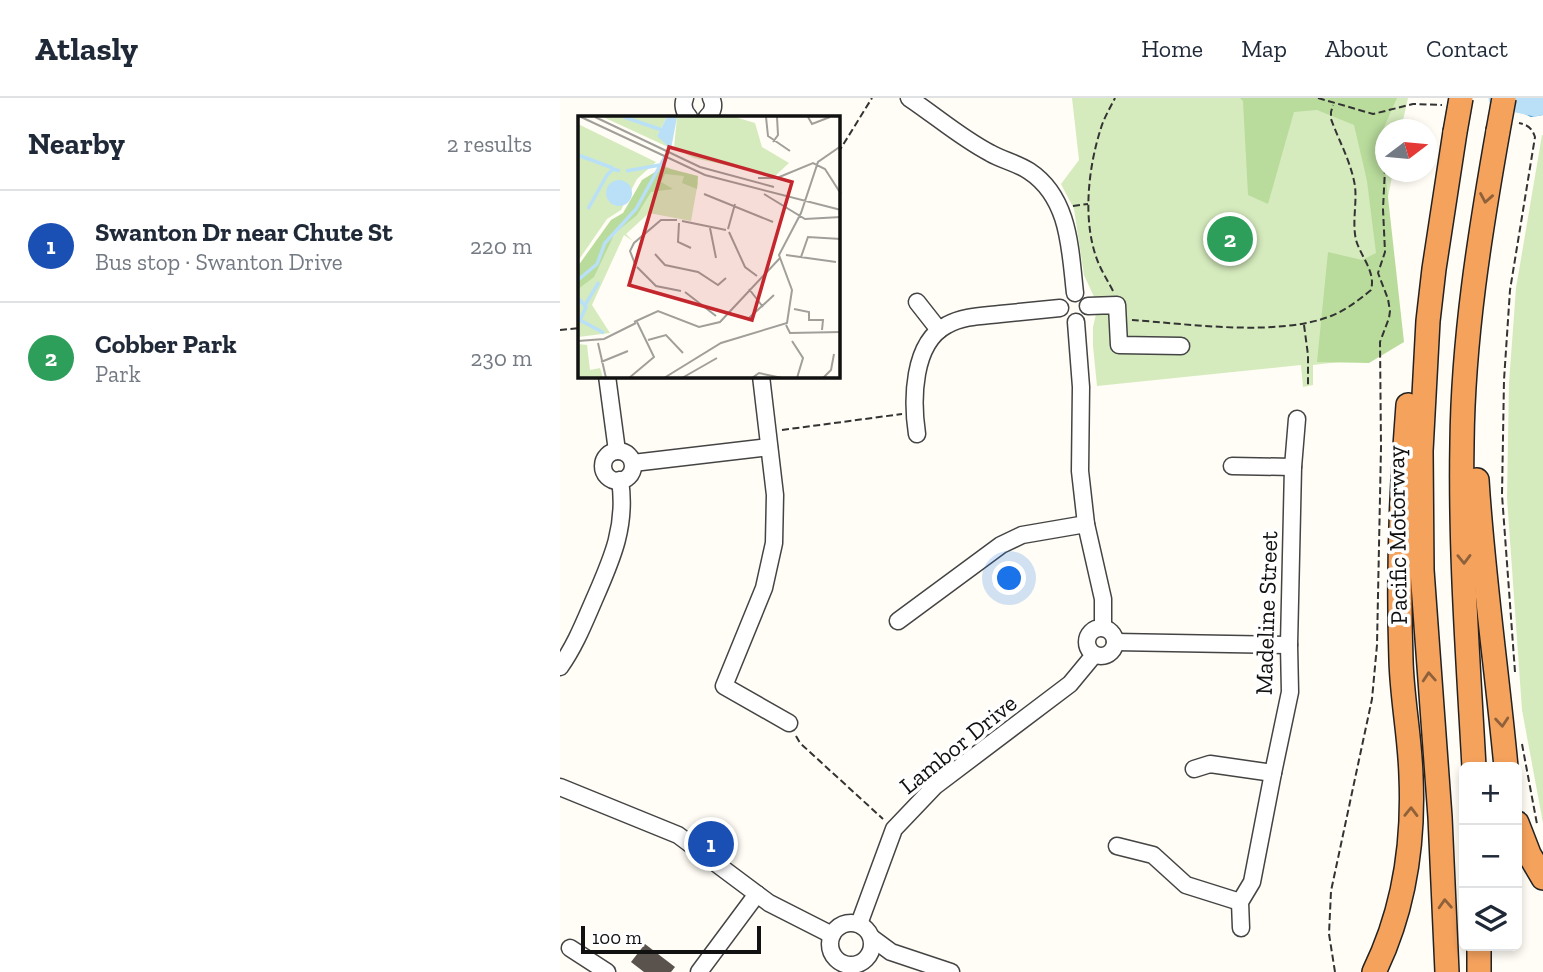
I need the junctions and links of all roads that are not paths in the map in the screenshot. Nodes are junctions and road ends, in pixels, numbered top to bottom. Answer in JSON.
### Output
{"nodes":[{"id":1,"x":685,"y":98,"type":"edge"},
{"id":2,"x":711,"y":98,"type":"edge"},
{"id":3,"x":909,"y":98,"type":"edge"},
{"id":4,"x":1504,"y":98,"type":"edge"},
{"id":5,"x":1455,"y":103,"type":"edge"},
{"id":6,"x":687,"y":116,"type":"edge"},
{"id":7,"x":708,"y":116,"type":"edge"},
{"id":8,"x":1075,"y":293,"type":"junction"},
{"id":9,"x":917,"y":302,"type":"dead end"},
{"id":10,"x":1088,"y":306,"type":"junction"},
{"id":11,"x":1060,"y":308,"type":"junction"},
{"id":12,"x":1428,"y":321,"type":"junction"},
{"id":13,"x":1076,"y":322,"type":"junction"},
{"id":14,"x":939,"y":330,"type":"junction"},
{"id":15,"x":1181,"y":346,"type":"dead end"},
{"id":16,"x":607,"y":378,"type":"edge"},
{"id":17,"x":761,"y":378,"type":"edge"},
{"id":18,"x":1297,"y":419,"type":"dead end"},
{"id":19,"x":917,"y":434,"type":"dead end"},
{"id":20,"x":768,"y":439,"type":"junction"},
{"id":21,"x":1462,"y":442,"type":"junction"},
{"id":22,"x":617,"y":451,"type":"junction"},
{"id":23,"x":633,"y":463,"type":"junction"},
{"id":24,"x":1232,"y":466,"type":"dead end"},
{"id":25,"x":1293,"y":467,"type":"junction"},
{"id":26,"x":620,"y":480,"type":"junction"},
{"id":27,"x":1086,"y":524,"type":"junction"},
{"id":28,"x":898,"y":621,"type":"dead end"},
{"id":29,"x":1103,"y":628,"type":"junction"},
{"id":30,"x":1115,"y":642,"type":"junction"},
{"id":31,"x":1289,"y":645,"type":"junction"},
{"id":32,"x":1094,"y":655,"type":"junction"},
{"id":33,"x":560,"y":667,"type":"edge"},
{"id":34,"x":789,"y":723,"type":"road end"},
{"id":35,"x":1474,"y":762,"type":"edge"},
{"id":36,"x":1506,"y":762,"type":"edge"},
{"id":37,"x":1194,"y":769,"type":"dead end"},
{"id":38,"x":1273,"y":773,"type":"junction"},
{"id":39,"x":560,"y":787,"type":"edge"},
{"id":40,"x":1527,"y":825,"type":"edge"},
{"id":41,"x":1117,"y":846,"type":"dead end"},
{"id":42,"x":1543,"y":878,"type":"edge"},
{"id":43,"x":757,"y":894,"type":"junction"},
{"id":44,"x":1240,"y":902,"type":"junction"},
{"id":45,"x":859,"y":924,"type":"junction"},
{"id":46,"x":1241,"y":928,"type":"dead end"},
{"id":47,"x":832,"y":935,"type":"junction"},
{"id":48,"x":872,"y":938,"type":"junction"},
{"id":49,"x":570,"y":948,"type":"dead end"},
{"id":50,"x":1479,"y":951,"type":"edge"},
{"id":51,"x":865,"y":961,"type":"junction"},
{"id":52,"x":607,"y":972,"type":"edge"},
{"id":53,"x":699,"y":972,"type":"edge"},
{"id":54,"x":918,"y":972,"type":"edge"},
{"id":55,"x":951,"y":972,"type":"edge"},
{"id":56,"x":1374,"y":972,"type":"edge"},
{"id":57,"x":1447,"y":972,"type":"edge"},
{"id":58,"x":1479,"y":972,"type":"edge"}],
"edges":[{"from":1,"to":6,"type":"street"},
{"from":2,"to":7,"type":"street"},
{"from":3,"to":8,"type":"street"},
{"from":4,"to":21,"type":"highway","one_way":true,"bridge":true},
{"from":5,"to":12,"type":"highway","name":"Pacific Motorway","bridge":true},
{"from":8,"to":10,"type":"street"},
{"from":8,"to":11,"type":"street"},
{"from":9,"to":14,"type":"street"},
{"from":10,"to":13,"type":"street"},
{"from":10,"to":15,"type":"street"},
{"from":11,"to":13,"type":"street"},
{"from":11,"to":14,"type":"street"},
{"from":56,"to":12,"type":"highway","one_way":true},
{"from":57,"to":12,"type":"highway","name":"Pacific Motorway","one_way":true},
{"from":13,"to":27,"type":"street"},
{"from":14,"to":19,"type":"street"},
{"from":16,"to":22,"type":"street"},
{"from":17,"to":20,"type":"street"},
{"from":18,"to":25,"type":"street","name":"Madeline Street"},
{"from":20,"to":23,"type":"street"},
{"from":20,"to":34,"type":"street"},
{"from":21,"to":35,"type":"highway","one_way":true},
{"from":21,"to":36,"type":"highway","one_way":true},
{"from":22,"to":23,"type":"street"},
{"from":22,"to":26,"type":"street"},
{"from":23,"to":26,"type":"street"},
{"from":24,"to":25,"type":"street"},
{"from":25,"to":31,"type":"street","name":"Madeline Street"},
{"from":26,"to":33,"type":"street"},
{"from":27,"to":28,"type":"street"},
{"from":27,"to":29,"type":"street"},
{"from":29,"to":30,"type":"street"},
{"from":29,"to":32,"type":"street"},
{"from":30,"to":31,"type":"street"},
{"from":30,"to":32,"type":"street","name":"Lambor Drive"},
{"from":31,"to":38,"type":"street","name":"Madeline Street"},
{"from":32,"to":45,"type":"street","name":"Lambor Drive"},
{"from":37,"to":38,"type":"street"},
{"from":38,"to":44,"type":"street","name":"Madeline Street"},
{"from":39,"to":43,"type":"street"},
{"from":40,"to":42,"type":"highway"},
{"from":41,"to":44,"type":"street"},
{"from":43,"to":47,"type":"street"},
{"from":43,"to":53,"type":"street"},
{"from":44,"to":46,"type":"street","name":"Madeline Street"},
{"from":45,"to":47,"type":"street"},
{"from":45,"to":48,"type":"street"},
{"from":47,"to":51,"type":"street"},
{"from":48,"to":51,"type":"street"},
{"from":48,"to":55,"type":"street"},
{"from":49,"to":52,"type":"street"},
{"from":50,"to":58,"type":"highway"},
{"from":51,"to":54,"type":"street"}]}
